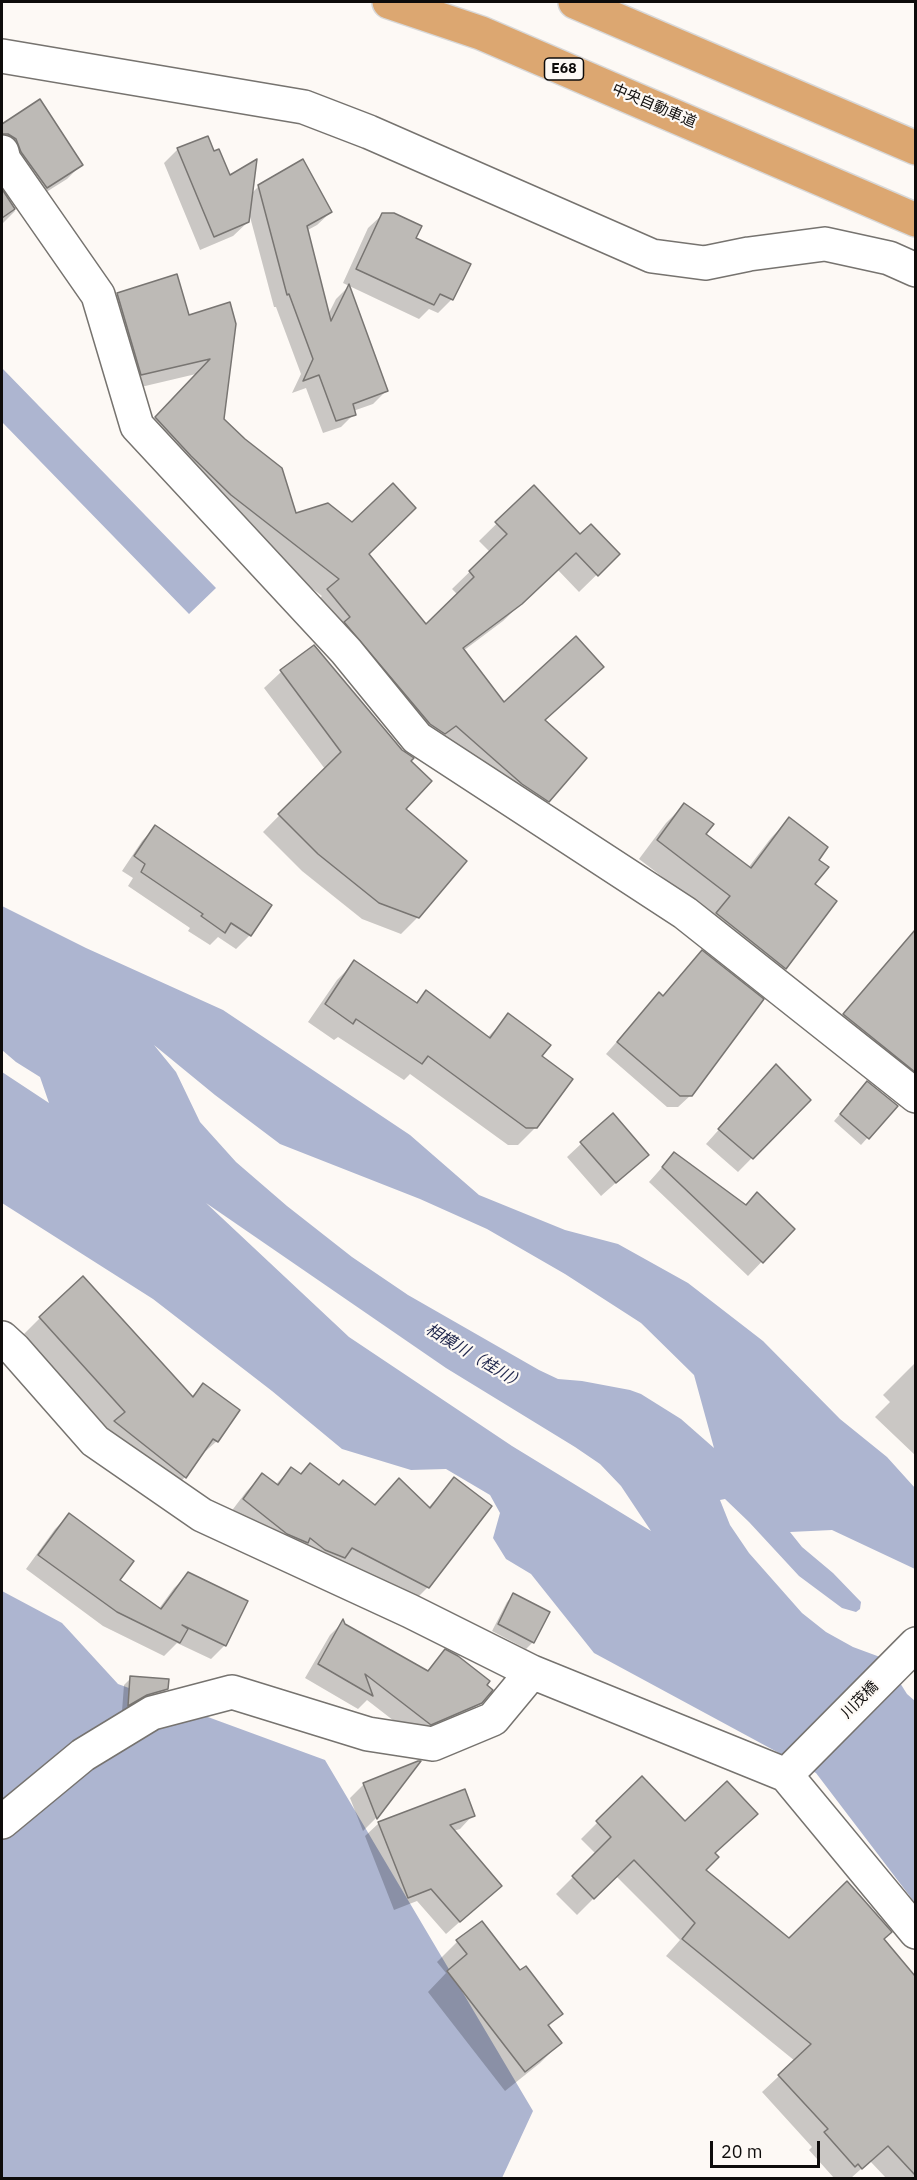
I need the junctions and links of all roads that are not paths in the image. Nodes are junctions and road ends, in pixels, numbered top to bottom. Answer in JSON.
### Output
{"nodes":[{"id":1,"x":389,"y":2,"type":"edge"},
{"id":2,"x":575,"y":2,"type":"edge"},
{"id":3,"x":2,"y":56,"type":"edge"},
{"id":4,"x":915,"y":148,"type":"edge"},
{"id":5,"x":2,"y":152,"type":"edge"},
{"id":6,"x":915,"y":220,"type":"edge"},
{"id":7,"x":915,"y":270,"type":"edge"},
{"id":8,"x":915,"y":1096,"type":"edge"},
{"id":9,"x":2,"y":1338,"type":"edge"},
{"id":10,"x":915,"y":1644,"type":"edge"},
{"id":11,"x":532,"y":1672,"type":"junction"},
{"id":12,"x":795,"y":1766,"type":"junction"},
{"id":13,"x":2,"y":1822,"type":"edge"},
{"id":14,"x":915,"y":1932,"type":"edge"}],
"edges":[{"from":1,"to":6,"type":"highway","name":"中央自動車道","number":"E68"},
{"from":2,"to":4,"type":"highway"},
{"from":3,"to":7,"type":"street"},
{"from":5,"to":8,"type":"street"},
{"from":9,"to":11,"type":"street"},
{"from":10,"to":12,"type":"street","name":"川茂橋"},
{"from":11,"to":12,"type":"street"},
{"from":11,"to":13,"type":"street"},
{"from":12,"to":14,"type":"street"}]}
